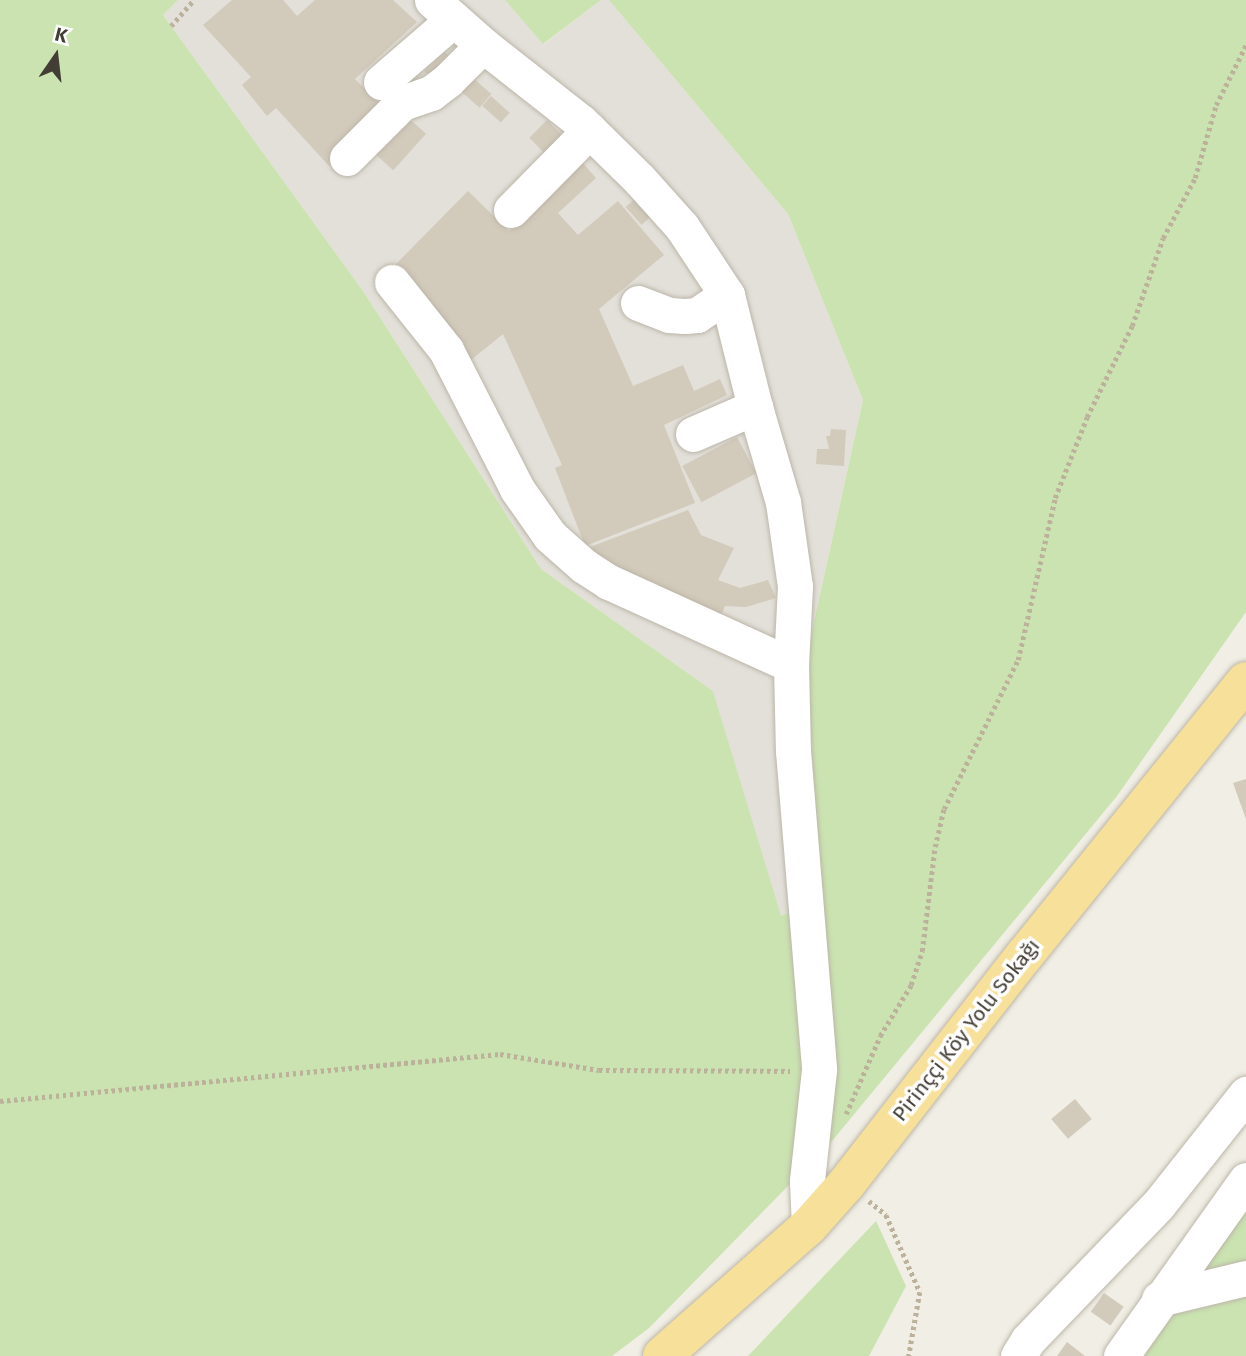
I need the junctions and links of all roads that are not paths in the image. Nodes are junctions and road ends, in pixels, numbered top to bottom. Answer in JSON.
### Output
{"nodes":[{"id":1,"x":443,"y":10,"type":"edge"},
{"id":2,"x":483,"y":45,"type":"junction"},
{"id":3,"x":381,"y":82,"type":"dead end"},
{"id":4,"x":590,"y":130,"type":"junction"},
{"id":5,"x":347,"y":158,"type":"dead end"},
{"id":6,"x":511,"y":210,"type":"dead end"},
{"id":7,"x":392,"y":282,"type":"dead end"},
{"id":8,"x":727,"y":295,"type":"junction"},
{"id":9,"x":638,"y":303,"type":"dead end"},
{"id":10,"x":755,"y":407,"type":"junction"},
{"id":11,"x":693,"y":434,"type":"dead end"},
{"id":12,"x":791,"y":665,"type":"junction"},
{"id":13,"x":1246,"y":681,"type":"edge"},
{"id":14,"x":1246,"y":1094,"type":"edge"},
{"id":15,"x":1246,"y":1180,"type":"edge"},
{"id":16,"x":809,"y":1226,"type":"junction"},
{"id":17,"x":1246,"y":1278,"type":"edge"},
{"id":18,"x":1159,"y":1299,"type":"junction"},
{"id":19,"x":662,"y":1356,"type":"edge"},
{"id":20,"x":1018,"y":1356,"type":"edge"},
{"id":21,"x":1121,"y":1356,"type":"edge"}],
"edges":[{"from":1,"to":2,"type":"lane"},
{"from":1,"to":3,"type":"lane"},
{"from":2,"to":4,"type":"lane"},
{"from":2,"to":5,"type":"lane"},
{"from":4,"to":6,"type":"lane"},
{"from":4,"to":8,"type":"lane"},
{"from":7,"to":12,"type":"lane"},
{"from":8,"to":9,"type":"lane"},
{"from":8,"to":10,"type":"lane"},
{"from":10,"to":11,"type":"lane"},
{"from":10,"to":12,"type":"lane"},
{"from":12,"to":16,"type":"lane"},
{"from":13,"to":16,"type":"main road","name":"Pirinççi Köy Yolu Sokağı"},
{"from":14,"to":20,"type":"lane"},
{"from":15,"to":18,"type":"lane"},
{"from":16,"to":19,"type":"main road","name":"Pirinççi Köy Yolu Sokağı"},
{"from":17,"to":18,"type":"lane"},
{"from":18,"to":21,"type":"lane"}]}
